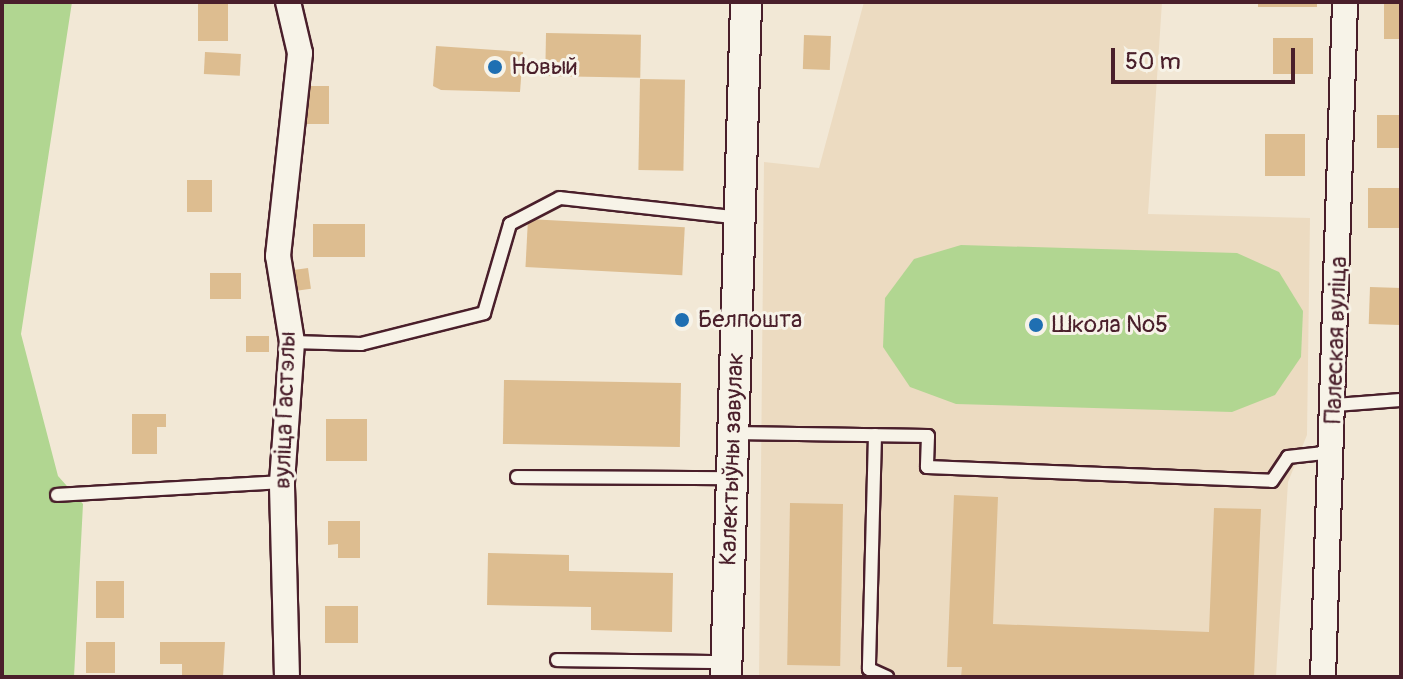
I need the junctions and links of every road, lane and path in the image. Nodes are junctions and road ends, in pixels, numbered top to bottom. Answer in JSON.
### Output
{"nodes":[{"id":1,"x":288,"y":2,"type":"edge"},
{"id":2,"x":746,"y":2,"type":"edge"},
{"id":3,"x":1345,"y":2,"type":"edge"},
{"id":4,"x":740,"y":218,"type":"junction"},
{"id":5,"x":292,"y":342,"type":"junction"},
{"id":6,"x":1401,"y":400,"type":"edge"},
{"id":7,"x":1335,"y":405,"type":"junction"},
{"id":8,"x":733,"y":433,"type":"junction"},
{"id":9,"x":875,"y":435,"type":"junction"},
{"id":10,"x":1333,"y":452,"type":"junction"},
{"id":11,"x":517,"y":477,"type":"dead end"},
{"id":12,"x":732,"y":478,"type":"junction"},
{"id":13,"x":282,"y":482,"type":"junction"},
{"id":14,"x":57,"y":495,"type":"dead end"},
{"id":15,"x":557,"y":660,"type":"dead end"},
{"id":16,"x":726,"y":670,"type":"edge"},
{"id":17,"x":287,"y":677,"type":"edge"},
{"id":18,"x":887,"y":677,"type":"edge"},
{"id":19,"x":1323,"y":677,"type":"edge"}],
"edges":[{"from":1,"to":5,"type":"street","name":"вуліца Гастэлы"},
{"from":2,"to":4,"type":"street","name":"Калектыўны завулак"},
{"from":3,"to":7,"type":"street","name":"Палеская вуліца"},
{"from":4,"to":5,"type":"lane"},
{"from":4,"to":8,"type":"street","name":"Калектыўны завулак"},
{"from":5,"to":13,"type":"street","name":"вуліца Гастэлы"},
{"from":6,"to":7,"type":"lane"},
{"from":7,"to":10,"type":"street","name":"Палеская вуліца"},
{"from":8,"to":9,"type":"lane"},
{"from":8,"to":12,"type":"street","name":"Калектыўны завулак"},
{"from":9,"to":10,"type":"lane"},
{"from":9,"to":18,"type":"lane"},
{"from":10,"to":19,"type":"street","name":"Палеская вуліца"},
{"from":11,"to":12,"type":"lane"},
{"from":12,"to":16,"type":"street","name":"Калектыўны завулак"},
{"from":13,"to":14,"type":"lane"},
{"from":13,"to":17,"type":"street","name":"вуліца Гастэлы"},
{"from":15,"to":16,"type":"lane"}]}
